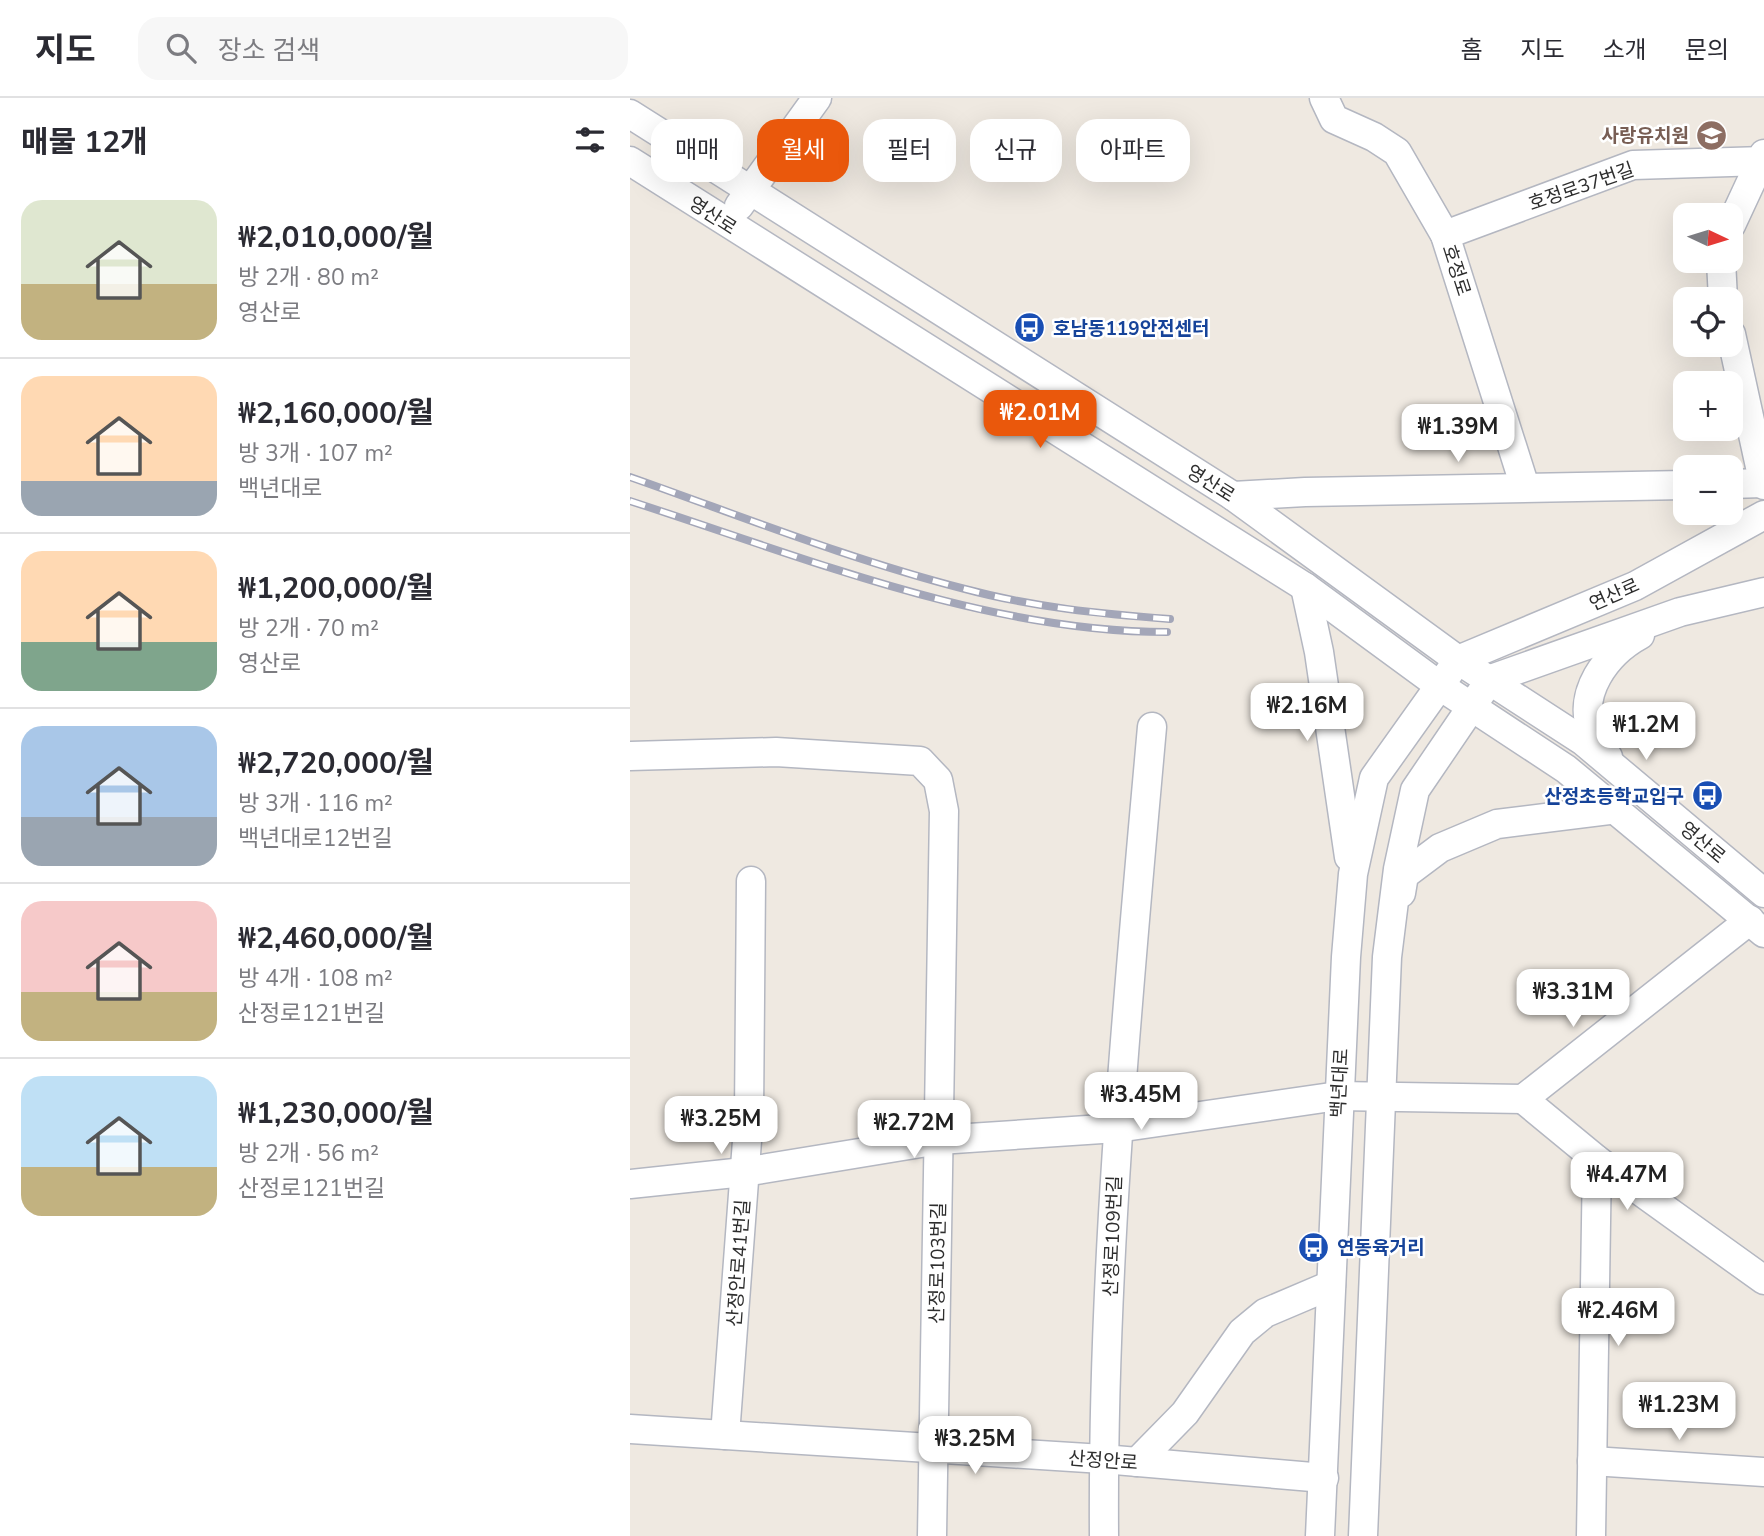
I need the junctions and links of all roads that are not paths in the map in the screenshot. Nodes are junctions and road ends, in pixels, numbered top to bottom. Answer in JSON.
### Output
{"nodes":[{"id":1,"x":817,"y":98,"type":"edge"},
{"id":2,"x":1324,"y":98,"type":"edge"},
{"id":3,"x":630,"y":114,"type":"edge"},
{"id":4,"x":1762,"y":159,"type":"edge"},
{"id":5,"x":630,"y":160,"type":"edge"},
{"id":6,"x":750,"y":190,"type":"junction"},
{"id":7,"x":1741,"y":203,"type":"edge"},
{"id":8,"x":727,"y":225,"type":"junction"},
{"id":9,"x":1445,"y":234,"type":"junction"},
{"id":10,"x":1736,"y":357,"type":"edge"},
{"id":11,"x":1743,"y":484,"type":"edge"},
{"id":12,"x":1764,"y":484,"type":"edge"},
{"id":13,"x":1673,"y":485,"type":"edge"},
{"id":14,"x":1525,"y":487,"type":"junction"},
{"id":15,"x":1233,"y":496,"type":"junction"},
{"id":16,"x":1764,"y":515,"type":"edge"},
{"id":17,"x":1305,"y":587,"type":"junction"},
{"id":18,"x":1764,"y":592,"type":"edge"},
{"id":19,"x":1681,"y":612,"type":"junction"},
{"id":20,"x":1458,"y":660,"type":"junction"},
{"id":21,"x":1491,"y":679,"type":"junction"},
{"id":22,"x":1440,"y":686,"type":"junction"},
{"id":23,"x":1472,"y":704,"type":"junction"},
{"id":24,"x":1152,"y":727,"type":"dead end"},
{"id":25,"x":630,"y":756,"type":"edge"},
{"id":26,"x":1618,"y":771,"type":"junction"},
{"id":27,"x":1617,"y":808,"type":"junction"},
{"id":28,"x":751,"y":881,"type":"dead end"},
{"id":29,"x":1351,"y":893,"type":"junction"},
{"id":30,"x":1764,"y":893,"type":"edge"},
{"id":31,"x":1757,"y":927,"type":"edge"},
{"id":32,"x":1387,"y":957,"type":"junction"},
{"id":33,"x":1338,"y":1096,"type":"junction"},
{"id":34,"x":1382,"y":1097,"type":"junction"},
{"id":35,"x":1523,"y":1099,"type":"junction"},
{"id":36,"x":1116,"y":1128,"type":"junction"},
{"id":37,"x":939,"y":1140,"type":"junction"},
{"id":38,"x":1597,"y":1160,"type":"junction"},
{"id":39,"x":744,"y":1172,"type":"junction"},
{"id":40,"x":630,"y":1184,"type":"edge"},
{"id":41,"x":1764,"y":1280,"type":"edge"},
{"id":42,"x":1331,"y":1285,"type":"junction"},
{"id":43,"x":630,"y":1429,"type":"edge"},
{"id":44,"x":725,"y":1435,"type":"junction"},
{"id":45,"x":934,"y":1449,"type":"junction"},
{"id":46,"x":1103,"y":1459,"type":"junction"},
{"id":47,"x":1592,"y":1461,"type":"junction"},
{"id":48,"x":1137,"y":1462,"type":"junction"},
{"id":49,"x":1764,"y":1472,"type":"edge"},
{"id":50,"x":1324,"y":1478,"type":"junction"},
{"id":51,"x":932,"y":1536,"type":"edge"},
{"id":52,"x":1104,"y":1536,"type":"edge"},
{"id":53,"x":1320,"y":1536,"type":"edge"},
{"id":54,"x":1363,"y":1536,"type":"edge"},
{"id":55,"x":1591,"y":1536,"type":"edge"}],
"edges":[{"from":1,"to":6,"type":"street"},
{"from":2,"to":9,"type":"street","name":"호정로"},
{"from":3,"to":6,"type":"street","name":"영산로"},
{"from":4,"to":7,"type":"street"},
{"from":4,"to":9,"type":"street","name":"호정로37번길"},
{"from":5,"to":8,"type":"street","name":"영산로"},
{"from":6,"to":8,"type":"street"},
{"from":6,"to":15,"type":"street","name":"영산로"},
{"from":8,"to":17,"type":"street","name":"영산로"},
{"from":9,"to":14,"type":"street","name":"호정로"},
{"from":10,"to":12,"type":"street"},
{"from":11,"to":12,"type":"street"},
{"from":13,"to":14,"type":"street"},
{"from":14,"to":15,"type":"street"},
{"from":15,"to":20,"type":"street","name":"영산로"},
{"from":16,"to":20,"type":"street","name":"연산로"},
{"from":17,"to":22,"type":"street","name":"영산로"},
{"from":17,"to":29,"type":"street"},
{"from":18,"to":19,"type":"street","name":"연산로"},
{"from":19,"to":21,"type":"street","name":"연산로"},
{"from":19,"to":26,"type":"street"},
{"from":20,"to":21,"type":"street","name":"영산로"},
{"from":20,"to":22,"type":"street","name":"백년대로"},
{"from":21,"to":23,"type":"street"},
{"from":21,"to":26,"type":"street","name":"영산로"},
{"from":22,"to":23,"type":"street","name":"영산로"},
{"from":22,"to":29,"type":"street","name":"백년대로"},
{"from":23,"to":27,"type":"street","name":"영산로"},
{"from":23,"to":32,"type":"street"},
{"from":24,"to":36,"type":"street","name":"산정로109번길"},
{"from":25,"to":37,"type":"street","name":"산정로103번길"},
{"from":26,"to":30,"type":"street","name":"영산로"},
{"from":27,"to":31,"type":"street","name":"영산로"},
{"from":27,"to":32,"type":"street"},
{"from":28,"to":39,"type":"street","name":"산정안로41번길"},
{"from":29,"to":33,"type":"street","name":"백년대로"},
{"from":31,"to":35,"type":"street"},
{"from":32,"to":34,"type":"street"},
{"from":33,"to":34,"type":"street"},
{"from":33,"to":36,"type":"street"},
{"from":33,"to":42,"type":"street","name":"백년대로"},
{"from":34,"to":35,"type":"street"},
{"from":34,"to":54,"type":"street"},
{"from":35,"to":38,"type":"street"},
{"from":36,"to":37,"type":"street"},
{"from":36,"to":46,"type":"street","name":"산정로109번길"},
{"from":37,"to":39,"type":"street"},
{"from":37,"to":45,"type":"street","name":"산정로103번길"},
{"from":38,"to":41,"type":"street"},
{"from":38,"to":47,"type":"street"},
{"from":39,"to":40,"type":"street"},
{"from":39,"to":44,"type":"street","name":"산정안로41번길"},
{"from":42,"to":48,"type":"street"},
{"from":42,"to":50,"type":"street","name":"백년대로"},
{"from":43,"to":44,"type":"street","name":"산정안로"},
{"from":44,"to":45,"type":"street","name":"산정안로"},
{"from":45,"to":46,"type":"street","name":"산정안로"},
{"from":45,"to":51,"type":"street","name":"산정로103번길"},
{"from":46,"to":48,"type":"street","name":"산정안로"},
{"from":46,"to":52,"type":"street","name":"산정로109번길"},
{"from":47,"to":49,"type":"street"},
{"from":47,"to":55,"type":"street"},
{"from":48,"to":50,"type":"street","name":"산정안로"},
{"from":50,"to":53,"type":"street","name":"백년대로"}]}
